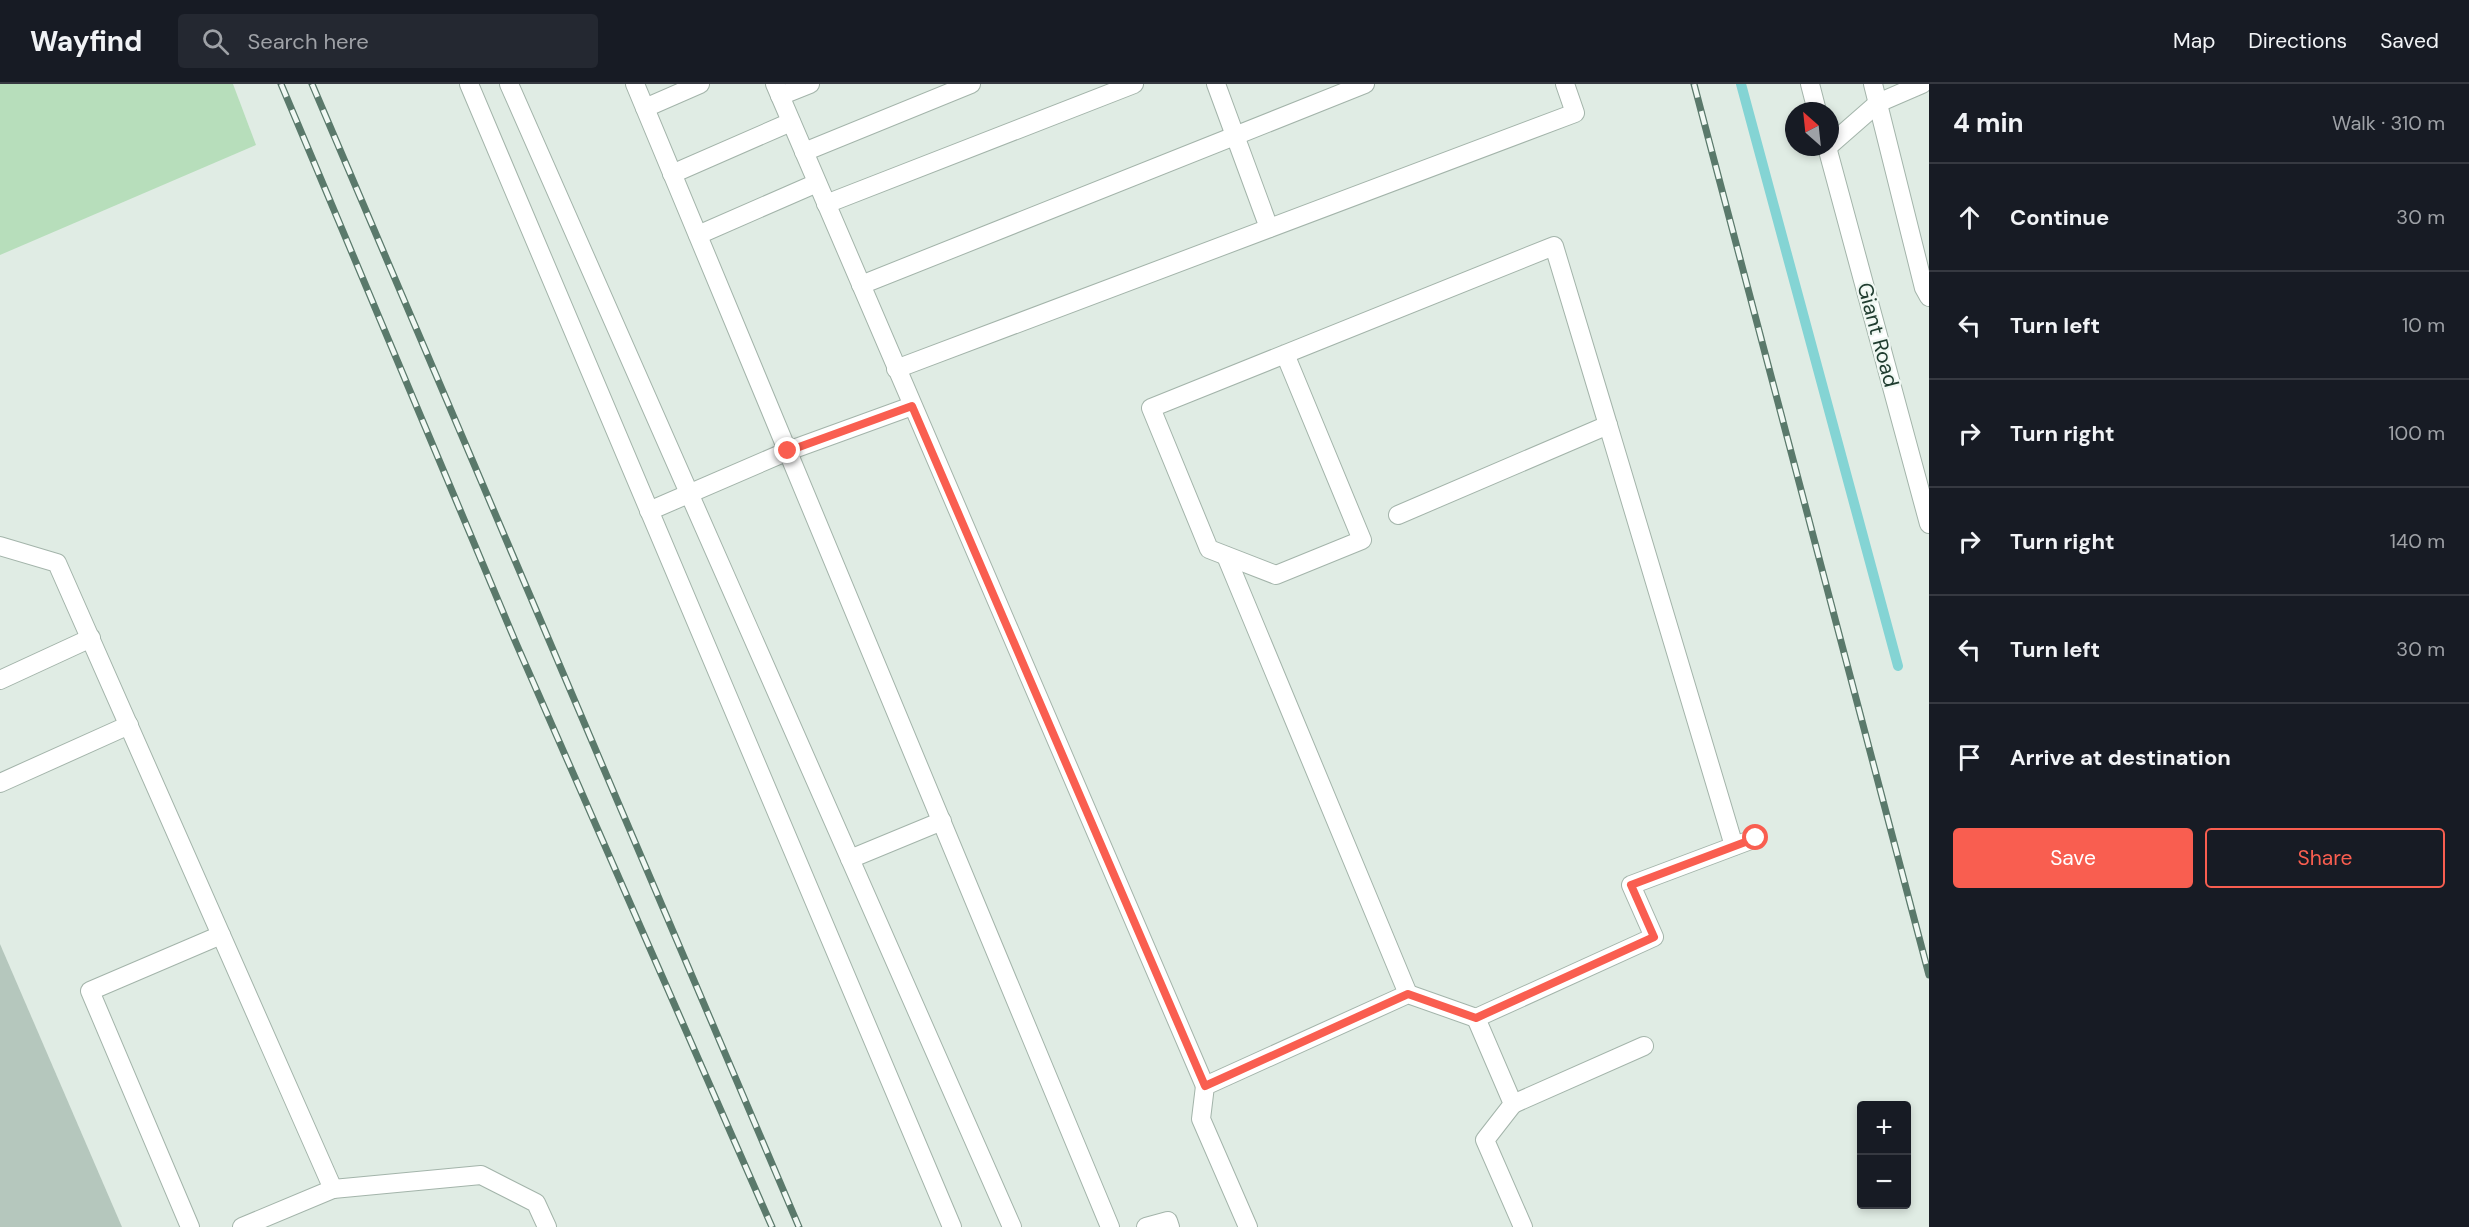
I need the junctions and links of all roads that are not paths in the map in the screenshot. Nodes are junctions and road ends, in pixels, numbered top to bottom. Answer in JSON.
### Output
{"nodes":[{"id":1,"x":469,"y":84,"type":"edge"},
{"id":2,"x":509,"y":84,"type":"edge"},
{"id":3,"x":635,"y":84,"type":"edge"},
{"id":4,"x":700,"y":84,"type":"edge"},
{"id":5,"x":810,"y":84,"type":"edge"},
{"id":6,"x":971,"y":84,"type":"edge"},
{"id":7,"x":1134,"y":84,"type":"edge"},
{"id":8,"x":1216,"y":84,"type":"edge"},
{"id":9,"x":1365,"y":84,"type":"edge"},
{"id":10,"x":1565,"y":84,"type":"edge"},
{"id":11,"x":1810,"y":84,"type":"edge"},
{"id":12,"x":1873,"y":84,"type":"edge"},
{"id":13,"x":1922,"y":84,"type":"edge"},
{"id":14,"x":778,"y":90,"type":"edge"},
{"id":15,"x":1815,"y":102,"type":"edge"},
{"id":16,"x":1878,"y":103,"type":"junction"},
{"id":17,"x":645,"y":108,"type":"junction"},
{"id":18,"x":791,"y":122,"type":"junction"},
{"id":19,"x":1234,"y":136,"type":"junction"},
{"id":20,"x":1839,"y":137,"type":"edge"},
{"id":21,"x":804,"y":152,"type":"junction"},
{"id":22,"x":1830,"y":156,"type":"edge"},
{"id":23,"x":672,"y":174,"type":"junction"},
{"id":24,"x":817,"y":183,"type":"junction"},
{"id":25,"x":826,"y":204,"type":"junction"},
{"id":26,"x":1269,"y":228,"type":"junction"},
{"id":27,"x":698,"y":235,"type":"junction"},
{"id":28,"x":861,"y":285,"type":"junction"},
{"id":29,"x":1929,"y":297,"type":"edge"},
{"id":30,"x":1285,"y":354,"type":"junction"},
{"id":31,"x":896,"y":369,"type":"junction"},
{"id":32,"x":912,"y":406,"type":"junction"},
{"id":33,"x":1608,"y":425,"type":"junction"},
{"id":34,"x":788,"y":451,"type":"junction"},
{"id":35,"x":688,"y":492,"type":"junction"},
{"id":36,"x":649,"y":511,"type":"junction"},
{"id":37,"x":1398,"y":515,"type":"dead end"},
{"id":38,"x":1929,"y":524,"type":"edge"},
{"id":39,"x":0,"y":546,"type":"edge"},
{"id":40,"x":1227,"y":556,"type":"junction"},
{"id":41,"x":90,"y":638,"type":"junction"},
{"id":42,"x":0,"y":680,"type":"edge"},
{"id":43,"x":129,"y":725,"type":"junction"},
{"id":44,"x":0,"y":783,"type":"edge"},
{"id":45,"x":942,"y":821,"type":"junction"},
{"id":46,"x":1756,"y":838,"type":"dead end"},
{"id":47,"x":1734,"y":846,"type":"junction"},
{"id":48,"x":850,"y":859,"type":"junction"},
{"id":49,"x":221,"y":934,"type":"junction"},
{"id":50,"x":1408,"y":994,"type":"junction"},
{"id":51,"x":1476,"y":1018,"type":"junction"},
{"id":52,"x":1644,"y":1046,"type":"dead end"},
{"id":53,"x":1205,"y":1086,"type":"junction"},
{"id":54,"x":1513,"y":1104,"type":"junction"},
{"id":55,"x":333,"y":1189,"type":"junction"},
{"id":56,"x":190,"y":1227,"type":"edge"},
{"id":57,"x":242,"y":1227,"type":"edge"},
{"id":58,"x":547,"y":1227,"type":"edge"},
{"id":59,"x":952,"y":1227,"type":"edge"},
{"id":60,"x":1012,"y":1227,"type":"edge"},
{"id":61,"x":1110,"y":1227,"type":"edge"},
{"id":62,"x":1146,"y":1227,"type":"edge"},
{"id":63,"x":1170,"y":1227,"type":"edge"},
{"id":64,"x":1248,"y":1227,"type":"edge"},
{"id":65,"x":1523,"y":1227,"type":"edge"}],
"edges":[{"from":1,"to":36,"type":"street"},
{"from":2,"to":35,"type":"street"},
{"from":3,"to":17,"type":"street"},
{"from":4,"to":17,"type":"street"},
{"from":5,"to":14,"type":"street"},
{"from":6,"to":21,"type":"street"},
{"from":7,"to":25,"type":"street"},
{"from":8,"to":19,"type":"street"},
{"from":9,"to":19,"type":"street"},
{"from":10,"to":26,"type":"street"},
{"from":11,"to":15,"type":"street"},
{"from":12,"to":16,"type":"street"},
{"from":13,"to":16,"type":"street"},
{"from":14,"to":18,"type":"street"},
{"from":16,"to":20,"type":"street"},
{"from":16,"to":29,"type":"street"},
{"from":17,"to":23,"type":"street"},
{"from":18,"to":21,"type":"street"},
{"from":18,"to":23,"type":"street"},
{"from":19,"to":26,"type":"street"},
{"from":19,"to":28,"type":"street"},
{"from":21,"to":24,"type":"street"},
{"from":22,"to":38,"type":"street","name":"Giant Road"},
{"from":23,"to":27,"type":"street"},
{"from":24,"to":25,"type":"street"},
{"from":24,"to":27,"type":"street"},
{"from":25,"to":28,"type":"street"},
{"from":26,"to":31,"type":"street"},
{"from":27,"to":34,"type":"street"},
{"from":28,"to":31,"type":"street"},
{"from":30,"to":33,"type":"street"},
{"from":30,"to":40,"type":"street"},
{"from":30,"to":40,"type":"street"},
{"from":31,"to":32,"type":"street"},
{"from":32,"to":34,"type":"street"},
{"from":32,"to":53,"type":"street"},
{"from":33,"to":37,"type":"street"},
{"from":33,"to":47,"type":"street"},
{"from":34,"to":35,"type":"street"},
{"from":34,"to":45,"type":"street"},
{"from":35,"to":36,"type":"street"},
{"from":35,"to":48,"type":"street"},
{"from":36,"to":59,"type":"street"},
{"from":39,"to":41,"type":"street"},
{"from":40,"to":50,"type":"street"},
{"from":41,"to":42,"type":"street"},
{"from":41,"to":43,"type":"street"},
{"from":43,"to":44,"type":"street"},
{"from":43,"to":49,"type":"street"},
{"from":45,"to":48,"type":"street"},
{"from":45,"to":61,"type":"street"},
{"from":46,"to":47,"type":"street"},
{"from":47,"to":51,"type":"street"},
{"from":48,"to":60,"type":"street"},
{"from":49,"to":55,"type":"street"},
{"from":49,"to":56,"type":"street"},
{"from":50,"to":51,"type":"street"},
{"from":50,"to":53,"type":"street"},
{"from":51,"to":54,"type":"street"},
{"from":52,"to":54,"type":"street"},
{"from":53,"to":64,"type":"street"},
{"from":54,"to":65,"type":"street"},
{"from":55,"to":57,"type":"street"},
{"from":55,"to":58,"type":"street"},
{"from":62,"to":63,"type":"street"}]}
